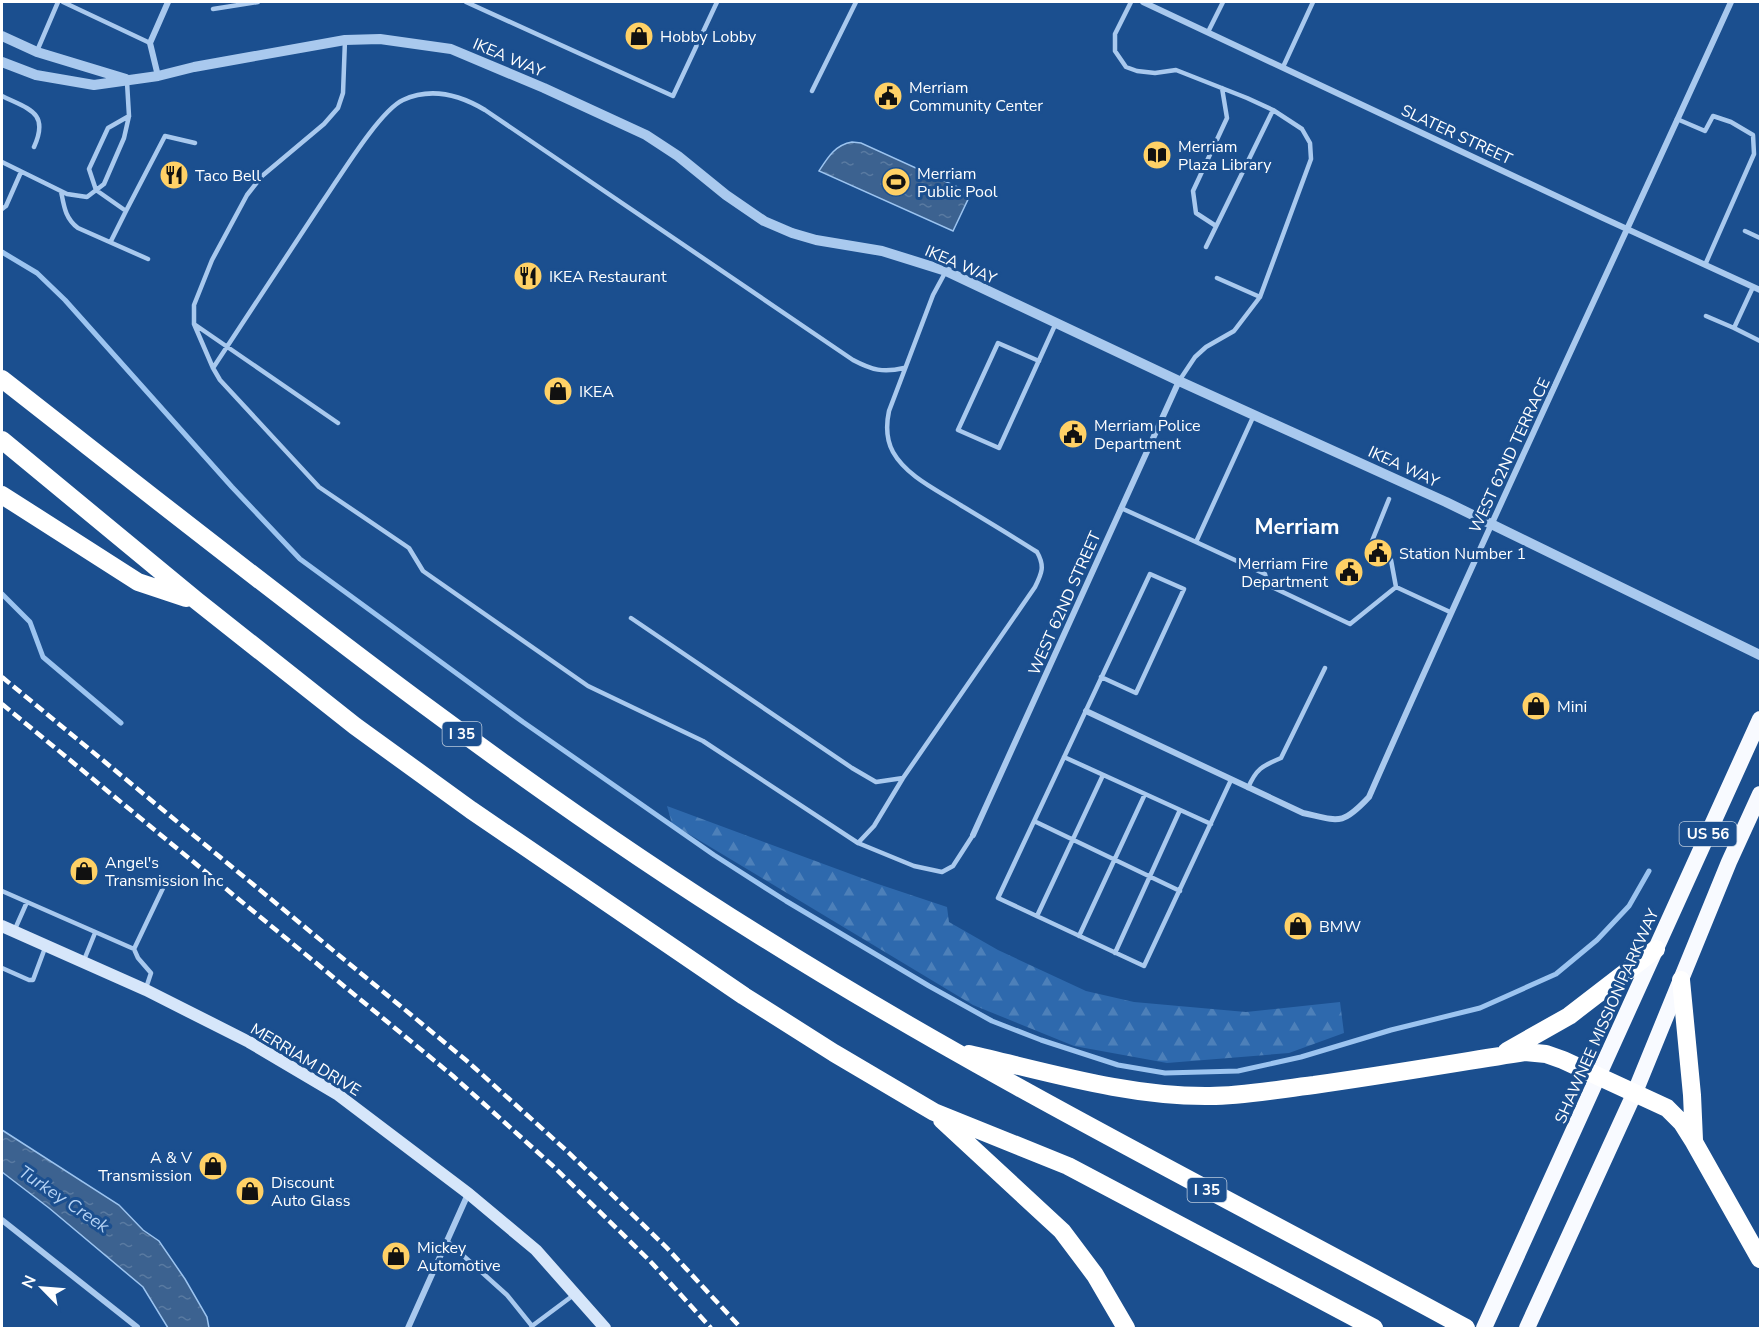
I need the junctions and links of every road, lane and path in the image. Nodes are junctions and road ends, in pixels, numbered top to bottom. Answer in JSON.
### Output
{"nodes":[{"id":1,"x":58,"y":2,"type":"edge"},
{"id":2,"x":63,"y":2,"type":"edge"},
{"id":3,"x":168,"y":2,"type":"edge"},
{"id":4,"x":258,"y":2,"type":"edge"},
{"id":5,"x":466,"y":2,"type":"edge"},
{"id":6,"x":717,"y":2,"type":"edge"},
{"id":7,"x":856,"y":2,"type":"edge"},
{"id":8,"x":1131,"y":2,"type":"edge"},
{"id":9,"x":1143,"y":2,"type":"edge"},
{"id":10,"x":1223,"y":2,"type":"edge"},
{"id":11,"x":1313,"y":2,"type":"edge"},
{"id":12,"x":1731,"y":2,"type":"edge"},
{"id":13,"x":213,"y":9,"type":"dead end"},
{"id":14,"x":1208,"y":32,"type":"junction"},
{"id":15,"x":2,"y":36,"type":"edge"},
{"id":16,"x":345,"y":40,"type":"junction"},
{"id":17,"x":150,"y":43,"type":"junction"},
{"id":18,"x":37,"y":52,"type":"junction"},
{"id":19,"x":2,"y":62,"type":"edge"},
{"id":20,"x":1283,"y":67,"type":"junction"},
{"id":21,"x":158,"y":76,"type":"junction"},
{"id":22,"x":126,"y":79,"type":"junction"},
{"id":23,"x":1222,"y":88,"type":"junction"},
{"id":24,"x":812,"y":91,"type":"dead end"},
{"id":25,"x":2,"y":96,"type":"edge"},
{"id":26,"x":1273,"y":110,"type":"junction"},
{"id":27,"x":129,"y":116,"type":"junction"},
{"id":28,"x":1677,"y":119,"type":"junction"},
{"id":29,"x":195,"y":143,"type":"dead end"},
{"id":30,"x":34,"y":147,"type":"dead end"},
{"id":31,"x":2,"y":162,"type":"edge"},
{"id":32,"x":21,"y":172,"type":"junction"},
{"id":33,"x":61,"y":190,"type":"junction"},
{"id":34,"x":96,"y":190,"type":"junction"},
{"id":35,"x":2,"y":209,"type":"edge"},
{"id":36,"x":126,"y":211,"type":"junction"},
{"id":37,"x":1216,"y":226,"type":"junction"},
{"id":38,"x":1627,"y":229,"type":"junction"},
{"id":39,"x":1745,"y":231,"type":"dead end"},
{"id":40,"x":1761,"y":238,"type":"edge"},
{"id":41,"x":111,"y":242,"type":"junction"},
{"id":42,"x":1206,"y":247,"type":"dead end"},
{"id":43,"x":148,"y":259,"type":"dead end"},
{"id":44,"x":1705,"y":265,"type":"junction"},
{"id":45,"x":946,"y":271,"type":"junction"},
{"id":46,"x":1218,"y":278,"type":"dead end"},
{"id":47,"x":1753,"y":286,"type":"junction"},
{"id":48,"x":1761,"y":290,"type":"edge"},
{"id":49,"x":1260,"y":297,"type":"junction"},
{"id":50,"x":1706,"y":316,"type":"dead end"},
{"id":51,"x":1056,"y":323,"type":"junction"},
{"id":52,"x":194,"y":324,"type":"junction"},
{"id":53,"x":1734,"y":328,"type":"junction"},
{"id":54,"x":1761,"y":341,"type":"edge"},
{"id":55,"x":227,"y":347,"type":"junction"},
{"id":56,"x":1039,"y":362,"type":"junction"},
{"id":57,"x":213,"y":368,"type":"junction"},
{"id":58,"x":904,"y":368,"type":"junction"},
{"id":59,"x":2,"y":379,"type":"edge"},
{"id":60,"x":1179,"y":381,"type":"junction"},
{"id":61,"x":1254,"y":415,"type":"junction"},
{"id":62,"x":338,"y":423,"type":"dead end"},
{"id":63,"x":2,"y":440,"type":"edge"},
{"id":64,"x":2,"y":495,"type":"edge"},
{"id":65,"x":1389,"y":499,"type":"dead end"},
{"id":66,"x":1121,"y":508,"type":"junction"},
{"id":67,"x":1491,"y":525,"type":"junction"},
{"id":68,"x":1196,"y":542,"type":"junction"},
{"id":69,"x":1396,"y":587,"type":"junction"},
{"id":70,"x":197,"y":601,"type":"junction"},
{"id":71,"x":1450,"y":612,"type":"junction"},
{"id":72,"x":631,"y":618,"type":"dead end"},
{"id":73,"x":1761,"y":655,"type":"edge"},
{"id":74,"x":1324,"y":668,"type":"dead end"},
{"id":75,"x":1101,"y":677,"type":"junction"},
{"id":76,"x":1086,"y":711,"type":"junction"},
{"id":77,"x":1761,"y":719,"type":"edge"},
{"id":78,"x":1064,"y":757,"type":"junction"},
{"id":79,"x":1103,"y":775,"type":"junction"},
{"id":80,"x":903,"y":778,"type":"junction"},
{"id":81,"x":1231,"y":780,"type":"junction"},
{"id":82,"x":1248,"y":788,"type":"junction"},
{"id":83,"x":1145,"y":794,"type":"junction"},
{"id":84,"x":1761,"y":794,"type":"edge"},
{"id":85,"x":1180,"y":810,"type":"junction"},
{"id":86,"x":1034,"y":821,"type":"junction"},
{"id":87,"x":1210,"y":824,"type":"junction"},
{"id":88,"x":973,"y":835,"type":"joint"},
{"id":89,"x":1072,"y":839,"type":"junction"},
{"id":90,"x":858,"y":843,"type":"junction"},
{"id":91,"x":1114,"y":859,"type":"junction"},
{"id":92,"x":1150,"y":876,"type":"junction"},
{"id":93,"x":164,"y":886,"type":"dead end"},
{"id":94,"x":2,"y":891,"type":"edge"},
{"id":95,"x":1180,"y":891,"type":"junction"},
{"id":96,"x":27,"y":902,"type":"junction"},
{"id":97,"x":1037,"y":916,"type":"junction"},
{"id":98,"x":5,"y":928,"type":"edge"},
{"id":99,"x":95,"y":933,"type":"junction"},
{"id":100,"x":1079,"y":936,"type":"junction"},
{"id":101,"x":46,"y":946,"type":"junction"},
{"id":102,"x":134,"y":949,"type":"junction"},
{"id":103,"x":1656,"y":949,"type":"junction"},
{"id":104,"x":1115,"y":953,"type":"junction"},
{"id":105,"x":83,"y":962,"type":"junction"},
{"id":106,"x":2,"y":968,"type":"edge"},
{"id":107,"x":1682,"y":980,"type":"junction"},
{"id":108,"x":146,"y":990,"type":"junction"},
{"id":109,"x":949,"y":1049,"type":"junction"},
{"id":110,"x":1497,"y":1056,"type":"junction"},
{"id":111,"x":1599,"y":1076,"type":"junction"},
{"id":112,"x":1635,"y":1092,"type":"junction"},
{"id":113,"x":934,"y":1112,"type":"junction"},
{"id":114,"x":1694,"y":1142,"type":"junction"},
{"id":115,"x":469,"y":1194,"type":"junction"},
{"id":116,"x":2,"y":1220,"type":"edge"},
{"id":117,"x":447,"y":1241,"type":"junction"},
{"id":118,"x":1761,"y":1259,"type":"edge"},
{"id":119,"x":575,"y":1294,"type":"junction"},
{"id":120,"x":137,"y":1327,"type":"edge"},
{"id":121,"x":411,"y":1327,"type":"edge"},
{"id":122,"x":531,"y":1328,"type":"edge"},
{"id":123,"x":605,"y":1329,"type":"edge"},
{"id":124,"x":1126,"y":1329,"type":"edge"},
{"id":125,"x":1374,"y":1329,"type":"edge"},
{"id":126,"x":1466,"y":1329,"type":"edge"},
{"id":127,"x":1484,"y":1329,"type":"edge"},
{"id":128,"x":1527,"y":1329,"type":"edge"}],
"edges":[{"from":1,"to":18,"type":"lane"},
{"from":2,"to":17,"type":"lane"},
{"from":3,"to":17,"type":"street"},
{"from":4,"to":13,"type":"lane"},
{"from":5,"to":6,"type":"lane"},
{"from":7,"to":24,"type":"lane"},
{"from":8,"to":23,"type":"lane"},
{"from":9,"to":14,"type":"street","name":"SLATER STREET"},
{"from":10,"to":14,"type":"lane"},
{"from":11,"to":20,"type":"lane"},
{"from":12,"to":28,"type":"street","name":"WEST 62ND TERRACE"},
{"from":14,"to":20,"type":"street","name":"SLATER STREET"},
{"from":15,"to":18,"type":"street","name":"IKEA WAY"},
{"from":16,"to":21,"type":"street","name":"IKEA WAY"},
{"from":16,"to":45,"type":"street","name":"IKEA WAY"},
{"from":16,"to":52,"type":"lane"},
{"from":17,"to":21,"type":"street"},
{"from":18,"to":22,"type":"street","name":"IKEA WAY"},
{"from":19,"to":22,"type":"street","name":"IKEA WAY"},
{"from":20,"to":38,"type":"street","name":"SLATER STREET"},
{"from":21,"to":22,"type":"street","name":"IKEA WAY"},
{"from":22,"to":27,"type":"lane"},
{"from":23,"to":26,"type":"lane"},
{"from":23,"to":37,"type":"lane"},
{"from":25,"to":30,"type":"lane"},
{"from":26,"to":37,"type":"lane"},
{"from":26,"to":49,"type":"lane"},
{"from":27,"to":34,"type":"lane"},
{"from":27,"to":34,"type":"lane"},
{"from":28,"to":38,"type":"street","name":"WEST 62ND TERRACE"},
{"from":28,"to":44,"type":"lane"},
{"from":29,"to":36,"type":"lane"},
{"from":31,"to":32,"type":"lane"},
{"from":32,"to":33,"type":"lane"},
{"from":32,"to":35,"type":"lane"},
{"from":33,"to":34,"type":"lane"},
{"from":33,"to":41,"type":"lane"},
{"from":34,"to":36,"type":"lane"},
{"from":36,"to":41,"type":"lane"},
{"from":37,"to":42,"type":"lane"},
{"from":38,"to":44,"type":"street","name":"SLATER STREET"},
{"from":38,"to":67,"type":"street","name":"WEST 62ND TERRACE"},
{"from":39,"to":40,"type":"lane"},
{"from":41,"to":43,"type":"lane"},
{"from":44,"to":47,"type":"street","name":"SLATER STREET"},
{"from":45,"to":51,"type":"street","name":"IKEA WAY"},
{"from":45,"to":58,"type":"lane"},
{"from":46,"to":49,"type":"lane"},
{"from":47,"to":48,"type":"street","name":"SLATER STREET"},
{"from":47,"to":53,"type":"lane"},
{"from":49,"to":60,"type":"lane"},
{"from":50,"to":53,"type":"lane"},
{"from":51,"to":56,"type":"lane"},
{"from":51,"to":60,"type":"street","name":"IKEA WAY"},
{"from":52,"to":55,"type":"lane"},
{"from":52,"to":57,"type":"lane"},
{"from":53,"to":54,"type":"lane"},
{"from":55,"to":57,"type":"lane"},
{"from":55,"to":58,"type":"lane"},
{"from":55,"to":62,"type":"lane"},
{"from":56,"to":56,"type":"lane"},
{"from":57,"to":90,"type":"lane"},
{"from":58,"to":80,"type":"lane"},
{"from":59,"to":109,"type":"highway","number":"I 35"},
{"from":60,"to":61,"type":"street","name":"IKEA WAY"},
{"from":60,"to":66,"type":"street","name":"WEST 62ND STREET"},
{"from":61,"to":67,"type":"street","name":"IKEA WAY"},
{"from":61,"to":68,"type":"lane"},
{"from":63,"to":70,"type":"highway","number":"I 35"},
{"from":64,"to":70,"type":"highway"},
{"from":65,"to":69,"type":"lane"},
{"from":66,"to":68,"type":"lane"},
{"from":66,"to":88,"type":"street","name":"WEST 62ND STREET"},
{"from":67,"to":71,"type":"street","name":"WEST 62ND TERRACE"},
{"from":67,"to":73,"type":"street","name":"IKEA WAY"},
{"from":68,"to":69,"type":"lane"},
{"from":69,"to":71,"type":"lane"},
{"from":70,"to":113,"type":"highway","number":"I 35"},
{"from":71,"to":82,"type":"street","name":"WEST 62ND TERRACE"},
{"from":72,"to":80,"type":"lane"},
{"from":74,"to":82,"type":"lane"},
{"from":75,"to":75,"type":"lane"},
{"from":75,"to":76,"type":"lane"},
{"from":76,"to":78,"type":"lane"},
{"from":76,"to":81,"type":"street","name":"WEST 62ND TERRACE"},
{"from":77,"to":103,"type":"highway","name":"SHAWNEE MISSION PARKWAY","number":"US 56"},
{"from":78,"to":79,"type":"lane"},
{"from":78,"to":86,"type":"lane"},
{"from":79,"to":83,"type":"lane"},
{"from":79,"to":89,"type":"lane"},
{"from":80,"to":90,"type":"lane"},
{"from":81,"to":82,"type":"street","name":"WEST 62ND TERRACE"},
{"from":81,"to":87,"type":"lane"},
{"from":83,"to":85,"type":"lane"},
{"from":83,"to":91,"type":"lane"},
{"from":84,"to":107,"type":"highway","number":"US 56"},
{"from":85,"to":87,"type":"lane"},
{"from":85,"to":92,"type":"lane"},
{"from":86,"to":89,"type":"lane"},
{"from":86,"to":97,"type":"lane"},
{"from":87,"to":95,"type":"lane"},
{"from":88,"to":90,"type":"lane"},
{"from":89,"to":91,"type":"lane"},
{"from":89,"to":97,"type":"lane"},
{"from":91,"to":92,"type":"lane"},
{"from":91,"to":100,"type":"lane"},
{"from":92,"to":95,"type":"lane"},
{"from":92,"to":104,"type":"lane"},
{"from":93,"to":102,"type":"lane"},
{"from":94,"to":96,"type":"lane"},
{"from":95,"to":104,"type":"lane"},
{"from":96,"to":98,"type":"lane"},
{"from":96,"to":99,"type":"lane"},
{"from":97,"to":100,"type":"lane"},
{"from":98,"to":101,"type":"main road","name":"MERRIAM DRIVE"},
{"from":99,"to":102,"type":"lane"},
{"from":99,"to":105,"type":"lane"},
{"from":100,"to":104,"type":"lane"},
{"from":101,"to":105,"type":"main road","name":"MERRIAM DRIVE"},
{"from":101,"to":106,"type":"lane"},
{"from":102,"to":108,"type":"lane"},
{"from":103,"to":110,"type":"highway"},
{"from":103,"to":111,"type":"highway","name":"SHAWNEE MISSION PARKWAY","number":"US 56"},
{"from":105,"to":108,"type":"main road","name":"MERRIAM DRIVE"},
{"from":107,"to":112,"type":"highway"},
{"from":107,"to":114,"type":"highway","number":"US 56"},
{"from":108,"to":115,"type":"main road","name":"MERRIAM DRIVE"},
{"from":109,"to":110,"type":"highway"},
{"from":109,"to":126,"type":"highway","number":"I 35"},
{"from":110,"to":111,"type":"highway"},
{"from":111,"to":112,"type":"highway"},
{"from":111,"to":127,"type":"highway","name":"SHAWNEE MISSION PARKWAY","number":"US 56"},
{"from":112,"to":114,"type":"highway"},
{"from":112,"to":128,"type":"highway"},
{"from":113,"to":124,"type":"highway"},
{"from":113,"to":125,"type":"highway","number":"I 35"},
{"from":114,"to":118,"type":"highway","number":"US 56"},
{"from":115,"to":117,"type":"street"},
{"from":115,"to":119,"type":"main road","name":"MERRIAM DRIVE"},
{"from":116,"to":120,"type":"street"},
{"from":117,"to":121,"type":"street"},
{"from":117,"to":122,"type":"lane"},
{"from":119,"to":122,"type":"lane"},
{"from":119,"to":123,"type":"main road","name":"MERRIAM DRIVE"}]}
